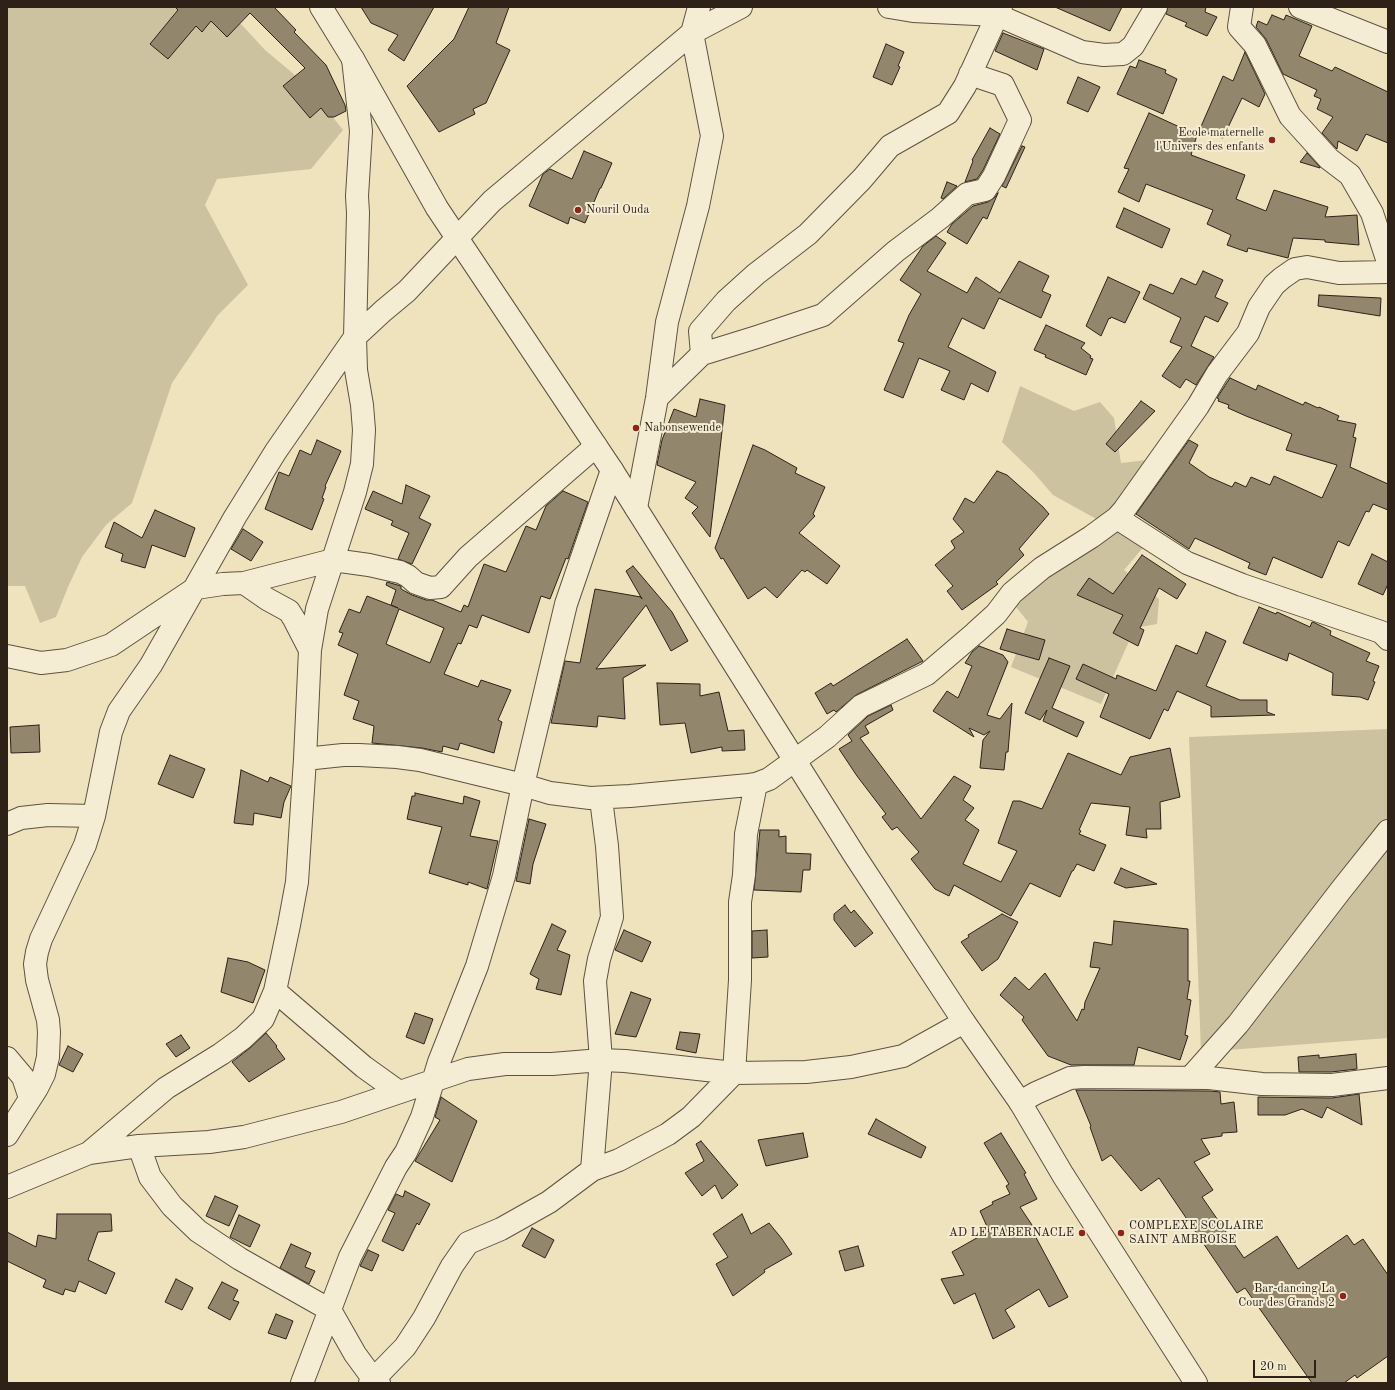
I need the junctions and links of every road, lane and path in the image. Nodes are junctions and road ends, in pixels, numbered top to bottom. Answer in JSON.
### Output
{"nodes":[{"id":1,"x":321,"y":7,"type":"edge"},
{"id":2,"x":699,"y":7,"type":"edge"},
{"id":3,"x":741,"y":7,"type":"edge"},
{"id":4,"x":889,"y":7,"type":"edge"},
{"id":5,"x":1156,"y":7,"type":"edge"},
{"id":6,"x":1242,"y":7,"type":"edge"},
{"id":7,"x":1300,"y":7,"type":"edge"},
{"id":8,"x":999,"y":11,"type":"edge"},
{"id":9,"x":1339,"y":15,"type":"edge"},
{"id":10,"x":692,"y":33,"type":"junction"},
{"id":11,"x":1388,"y":42,"type":"edge"},
{"id":12,"x":353,"y":59,"type":"junction"},
{"id":13,"x":970,"y":74,"type":"junction"},
{"id":14,"x":457,"y":238,"type":"junction"},
{"id":15,"x":1388,"y":262,"type":"edge"},
{"id":16,"x":1388,"y":272,"type":"edge"},
{"id":17,"x":355,"y":337,"type":"junction"},
{"id":18,"x":702,"y":354,"type":"junction"},
{"id":19,"x":657,"y":398,"type":"junction"},
{"id":20,"x":596,"y":446,"type":"junction"},
{"id":21,"x":612,"y":470,"type":"junction"},
{"id":22,"x":636,"y":508,"type":"junction"},
{"id":23,"x":1117,"y":518,"type":"junction"},
{"id":24,"x":333,"y":560,"type":"junction"},
{"id":25,"x":244,"y":583,"type":"junction"},
{"id":26,"x":196,"y":588,"type":"junction"},
{"id":27,"x":1388,"y":639,"type":"edge"},
{"id":28,"x":310,"y":650,"type":"junction"},
{"id":29,"x":7,"y":656,"type":"edge"},
{"id":30,"x":305,"y":759,"type":"junction"},
{"id":31,"x":794,"y":760,"type":"junction"},
{"id":32,"x":523,"y":784,"type":"junction"},
{"id":33,"x":756,"y":784,"type":"junction"},
{"id":34,"x":601,"y":799,"type":"junction"},
{"id":35,"x":94,"y":816,"type":"junction"},
{"id":36,"x":7,"y":824,"type":"edge"},
{"id":37,"x":1388,"y":832,"type":"edge"},
{"id":38,"x":275,"y":991,"type":"junction"},
{"id":39,"x":964,"y":1022,"type":"junction"},
{"id":40,"x":7,"y":1058,"type":"edge"},
{"id":41,"x":601,"y":1060,"type":"junction"},
{"id":42,"x":734,"y":1073,"type":"junction"},
{"id":43,"x":1190,"y":1078,"type":"junction"},
{"id":44,"x":1388,"y":1078,"type":"edge"},
{"id":45,"x":434,"y":1080,"type":"junction"},
{"id":46,"x":399,"y":1092,"type":"junction"},
{"id":47,"x":30,"y":1098,"type":"junction"},
{"id":48,"x":1020,"y":1102,"type":"junction"},
{"id":49,"x":7,"y":1135,"type":"edge"},
{"id":50,"x":139,"y":1146,"type":"junction"},
{"id":51,"x":89,"y":1153,"type":"junction"},
{"id":52,"x":592,"y":1170,"type":"junction"},
{"id":53,"x":7,"y":1187,"type":"edge"},
{"id":54,"x":330,"y":1310,"type":"junction"},
{"id":55,"x":374,"y":1382,"type":"edge"},
{"id":56,"x":302,"y":1383,"type":"edge"},
{"id":57,"x":1196,"y":1383,"type":"edge"}],
"edges":[{"from":1,"to":12,"type":"street"},
{"from":2,"to":10,"type":"street"},
{"from":3,"to":10,"type":"street"},
{"from":4,"to":8,"type":"street"},
{"from":5,"to":8,"type":"street"},
{"from":6,"to":15,"type":"street"},
{"from":7,"to":9,"type":"street"},
{"from":8,"to":13,"type":"street"},
{"from":9,"to":11,"type":"street"},
{"from":10,"to":14,"type":"street"},
{"from":10,"to":19,"type":"street"},
{"from":12,"to":14,"type":"street"},
{"from":12,"to":17,"type":"street"},
{"from":13,"to":18,"type":"street"},
{"from":13,"to":18,"type":"street"},
{"from":14,"to":17,"type":"street"},
{"from":14,"to":20,"type":"street"},
{"from":16,"to":23,"type":"street"},
{"from":17,"to":24,"type":"street"},
{"from":17,"to":26,"type":"street"},
{"from":18,"to":19,"type":"street"},
{"from":19,"to":22,"type":"street"},
{"from":20,"to":21,"type":"street"},
{"from":20,"to":24,"type":"street"},
{"from":21,"to":22,"type":"street"},
{"from":21,"to":32,"type":"street"},
{"from":22,"to":31,"type":"street"},
{"from":23,"to":27,"type":"street"},
{"from":23,"to":31,"type":"street"},
{"from":24,"to":25,"type":"street"},
{"from":24,"to":28,"type":"street"},
{"from":25,"to":26,"type":"street"},
{"from":25,"to":28,"type":"street"},
{"from":26,"to":29,"type":"street"},
{"from":26,"to":35,"type":"street"},
{"from":28,"to":30,"type":"street"},
{"from":30,"to":32,"type":"street"},
{"from":30,"to":38,"type":"street"},
{"from":31,"to":33,"type":"street"},
{"from":31,"to":39,"type":"street"},
{"from":32,"to":34,"type":"street"},
{"from":32,"to":45,"type":"street"},
{"from":33,"to":34,"type":"street"},
{"from":33,"to":42,"type":"street"},
{"from":34,"to":41,"type":"street"},
{"from":35,"to":36,"type":"street"},
{"from":35,"to":47,"type":"street"},
{"from":37,"to":43,"type":"street"},
{"from":38,"to":46,"type":"street"},
{"from":38,"to":51,"type":"street"},
{"from":39,"to":42,"type":"street"},
{"from":39,"to":48,"type":"street"},
{"from":40,"to":47,"type":"street"},
{"from":41,"to":42,"type":"street"},
{"from":41,"to":45,"type":"street"},
{"from":41,"to":52,"type":"street"},
{"from":42,"to":52,"type":"street"},
{"from":43,"to":44,"type":"street"},
{"from":43,"to":48,"type":"street"},
{"from":45,"to":46,"type":"street"},
{"from":45,"to":54,"type":"street"},
{"from":46,"to":50,"type":"street"},
{"from":47,"to":49,"type":"street"},
{"from":48,"to":57,"type":"street"},
{"from":50,"to":51,"type":"street"},
{"from":50,"to":54,"type":"street"},
{"from":51,"to":53,"type":"street"},
{"from":52,"to":55,"type":"street"},
{"from":54,"to":55,"type":"street"},
{"from":54,"to":56,"type":"street"}]}
